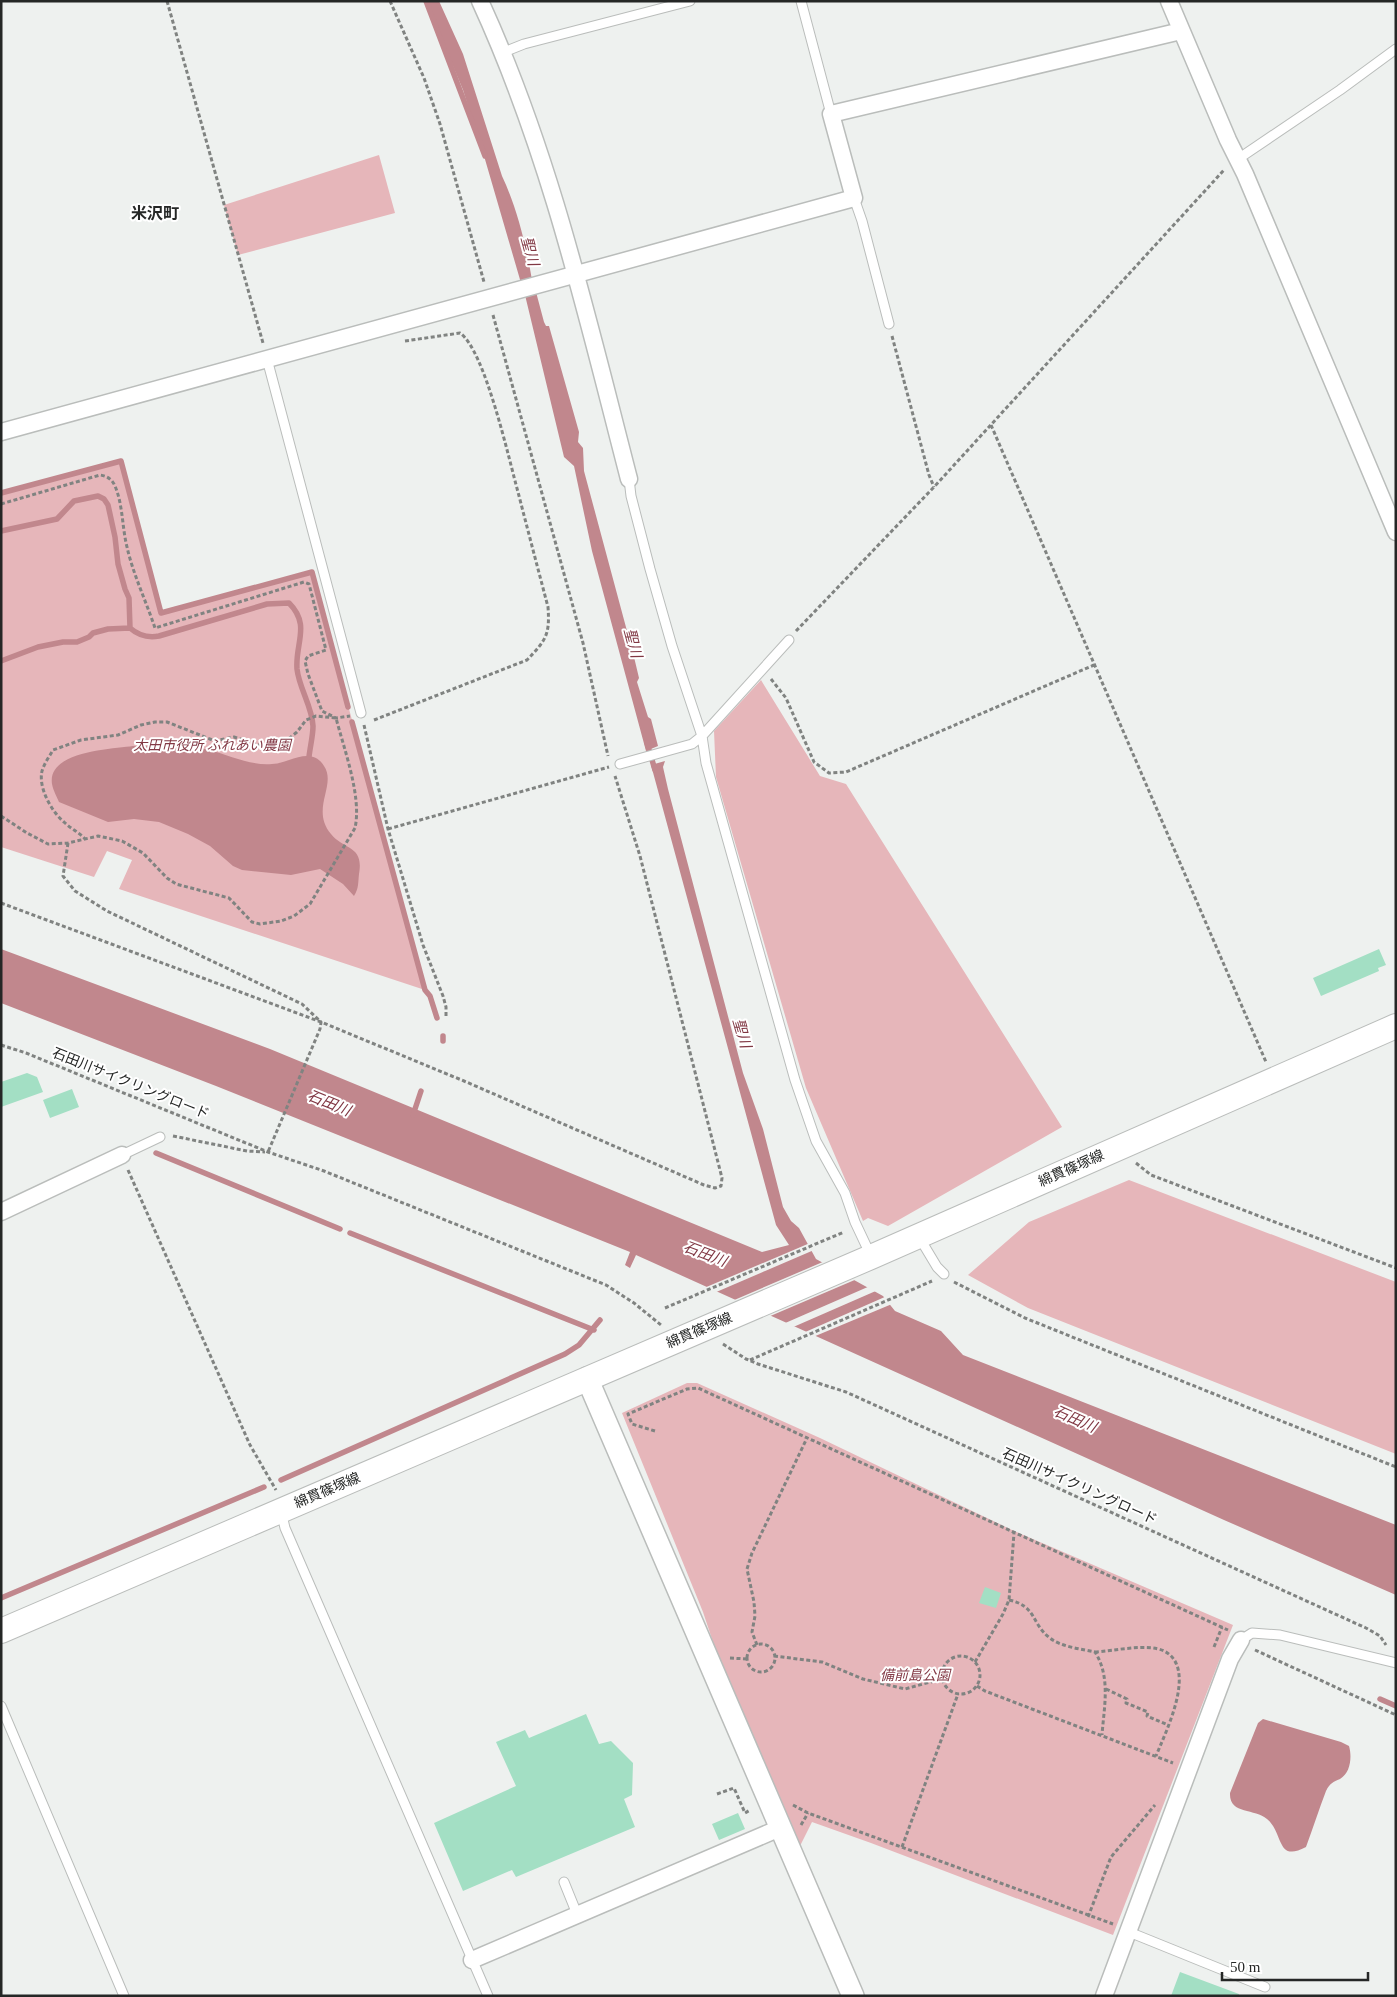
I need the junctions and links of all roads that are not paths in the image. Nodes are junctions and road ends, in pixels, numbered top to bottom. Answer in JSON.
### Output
{"nodes":[{"id":1,"x":480,"y":1,"type":"edge"},
{"id":2,"x":690,"y":1,"type":"edge"},
{"id":3,"x":801,"y":1,"type":"edge"},
{"id":4,"x":1169,"y":1,"type":"edge"},
{"id":5,"x":1181,"y":31,"type":"junction"},
{"id":6,"x":1396,"y":49,"type":"edge"},
{"id":7,"x":504,"y":52,"type":"junction"},
{"id":8,"x":831,"y":114,"type":"junction"},
{"id":9,"x":1238,"y":159,"type":"junction"},
{"id":10,"x":854,"y":198,"type":"junction"},
{"id":11,"x":570,"y":276,"type":"junction"},
{"id":12,"x":889,"y":324,"type":"road end"},
{"id":13,"x":267,"y":359,"type":"junction"},
{"id":14,"x":1,"y":432,"type":"edge"},
{"id":15,"x":629,"y":479,"type":"joint"},
{"id":16,"x":1396,"y":532,"type":"edge"},
{"id":17,"x":789,"y":640,"type":"road end"},
{"id":18,"x":361,"y":714,"type":"road end"},
{"id":19,"x":702,"y":736,"type":"junction"},
{"id":20,"x":616,"y":765,"type":"road end"},
{"id":21,"x":1396,"y":1026,"type":"edge"},
{"id":22,"x":160,"y":1137,"type":"road end"},
{"id":23,"x":122,"y":1155,"type":"joint"},
{"id":24,"x":1,"y":1212,"type":"edge"},
{"id":25,"x":918,"y":1236,"type":"junction"},
{"id":26,"x":866,"y":1259,"type":"junction"},
{"id":27,"x":944,"y":1274,"type":"road end"},
{"id":28,"x":587,"y":1378,"type":"junction"},
{"id":29,"x":281,"y":1510,"type":"junction"},
{"id":30,"x":1,"y":1630,"type":"edge"},
{"id":31,"x":1240,"y":1640,"type":"joint"},
{"id":32,"x":1396,"y":1663,"type":"edge"},
{"id":33,"x":1,"y":1706,"type":"edge"},
{"id":34,"x":780,"y":1828,"type":"junction"},
{"id":35,"x":564,"y":1882,"type":"dead end"},
{"id":36,"x":577,"y":1914,"type":"junction"},
{"id":37,"x":1122,"y":1929,"type":"junction"},
{"id":38,"x":472,"y":1960,"type":"junction"},
{"id":39,"x":1265,"y":1987,"type":"dead end"},
{"id":40,"x":124,"y":1996,"type":"edge"},
{"id":41,"x":488,"y":1996,"type":"edge"},
{"id":42,"x":853,"y":1996,"type":"edge"},
{"id":43,"x":1104,"y":1996,"type":"edge"}],
"edges":[{"from":1,"to":7,"type":"street"},
{"from":2,"to":7,"type":"lane"},
{"from":3,"to":8,"type":"lane"},
{"from":4,"to":5,"type":"street"},
{"from":5,"to":8,"type":"street"},
{"from":5,"to":9,"type":"street"},
{"from":6,"to":9,"type":"lane"},
{"from":7,"to":11,"type":"street"},
{"from":8,"to":10,"type":"street"},
{"from":9,"to":16,"type":"street"},
{"from":10,"to":11,"type":"street"},
{"from":10,"to":12,"type":"lane"},
{"from":11,"to":13,"type":"street"},
{"from":11,"to":15,"type":"street"},
{"from":13,"to":14,"type":"street"},
{"from":13,"to":18,"type":"lane"},
{"from":15,"to":19,"type":"lane"},
{"from":17,"to":19,"type":"lane"},
{"from":19,"to":20,"type":"lane"},
{"from":19,"to":26,"type":"lane"},
{"from":21,"to":25,"type":"main road","name":"綿貫篠塚線"},
{"from":22,"to":23,"type":"lane"},
{"from":23,"to":24,"type":"street"},
{"from":25,"to":26,"type":"main road","name":"綿貫篠塚線"},
{"from":25,"to":27,"type":"lane"},
{"from":26,"to":28,"type":"main road","name":"綿貫篠塚線"},
{"from":28,"to":29,"type":"main road","name":"綿貫篠塚線"},
{"from":28,"to":34,"type":"street"},
{"from":29,"to":30,"type":"main road","name":"綿貫篠塚線"},
{"from":29,"to":38,"type":"lane"},
{"from":31,"to":32,"type":"lane"},
{"from":31,"to":37,"type":"street"},
{"from":33,"to":40,"type":"lane"},
{"from":34,"to":36,"type":"street"},
{"from":34,"to":42,"type":"street"},
{"from":35,"to":36,"type":"lane"},
{"from":36,"to":38,"type":"street"},
{"from":37,"to":39,"type":"lane"},
{"from":37,"to":43,"type":"street"},
{"from":38,"to":41,"type":"lane"}]}
